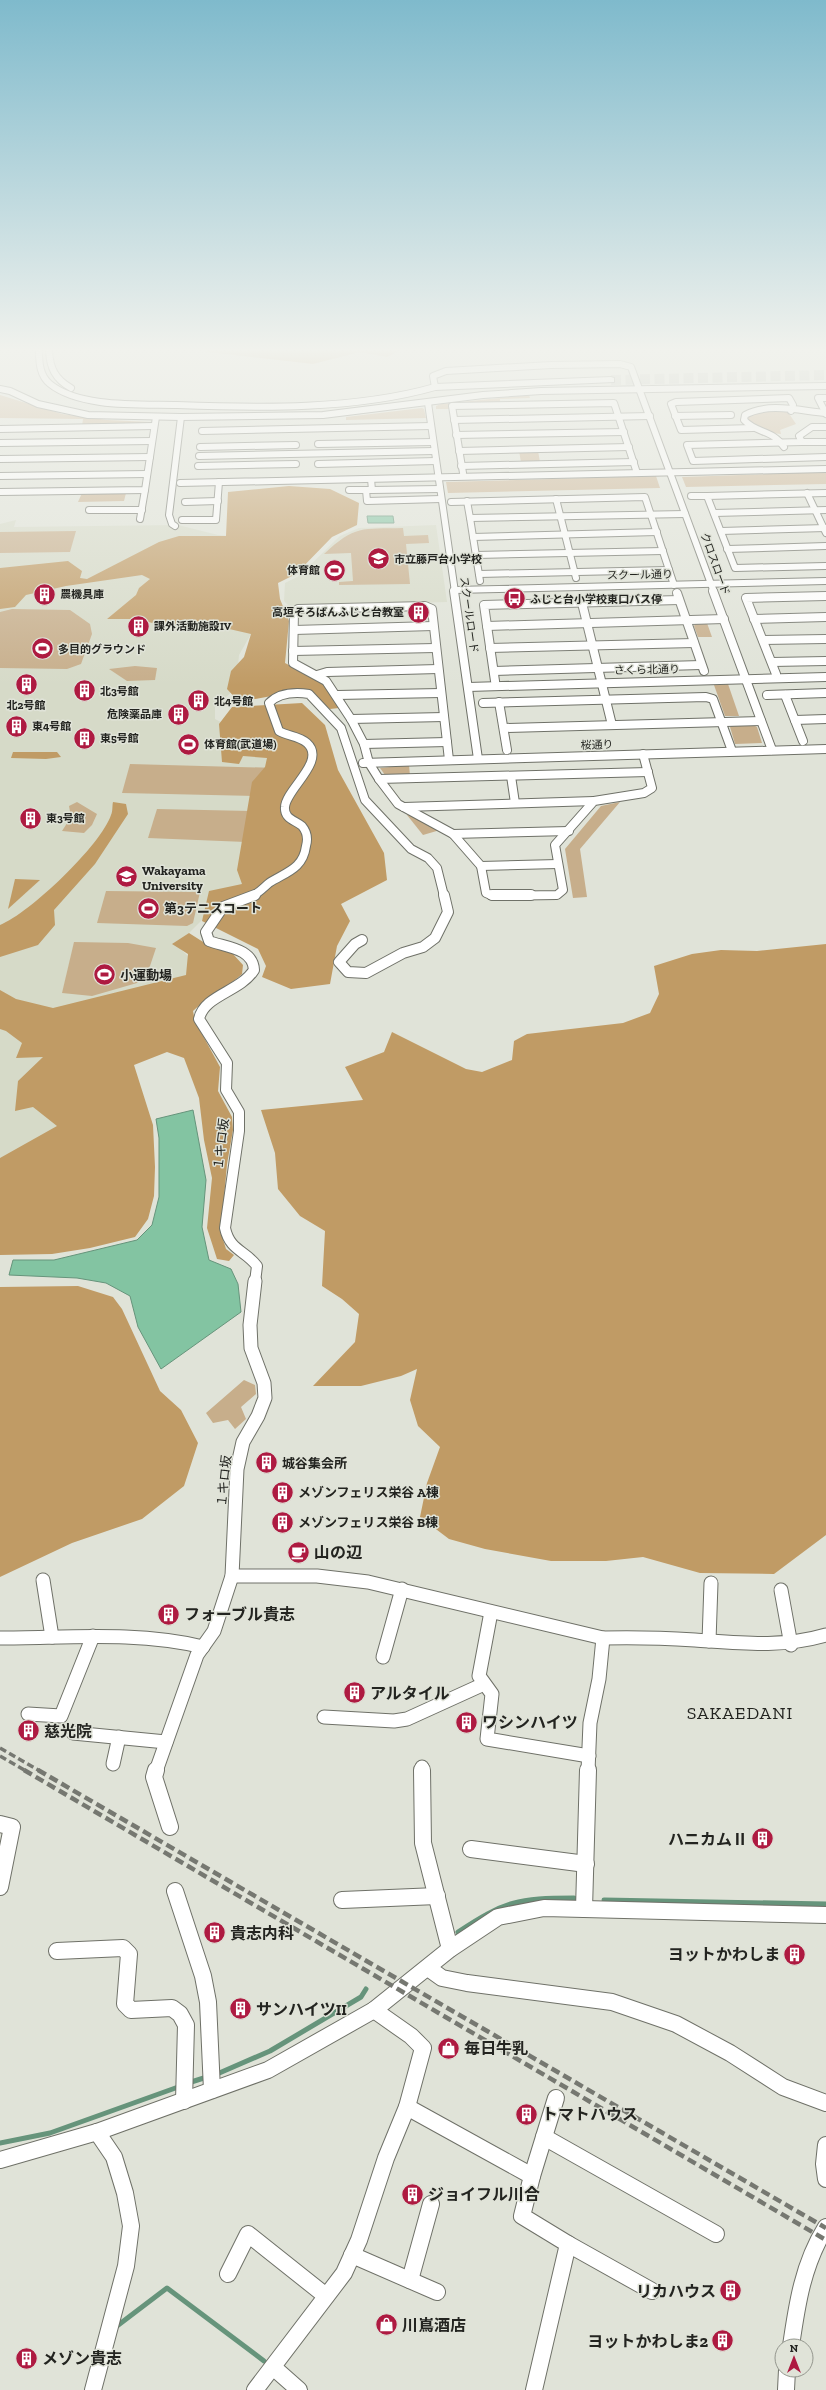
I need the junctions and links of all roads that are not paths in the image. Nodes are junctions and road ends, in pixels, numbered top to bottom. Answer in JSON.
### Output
{"nodes":[{"id":1,"x":634,"y":462,"type":"edge"},
{"id":2,"x":149,"y":463,"type":"edge"},
{"id":3,"x":175,"y":463,"type":"edge"},
{"id":4,"x":198,"y":463,"type":"edge"},
{"id":5,"x":296,"y":463,"type":"edge"},
{"id":6,"x":318,"y":463,"type":"edge"},
{"id":7,"x":420,"y":463,"type":"edge"},
{"id":8,"x":436,"y":463,"type":"edge"},
{"id":9,"x":460,"y":463,"type":"edge"},
{"id":10,"x":611,"y":463,"type":"edge"},
{"id":11,"x":667,"y":463,"type":"edge"},
{"id":12,"x":693,"y":463,"type":"edge"},
{"id":13,"x":792,"y":463,"type":"edge"},
{"id":14,"x":548,"y":464,"type":"junction"},
{"id":15,"x":461,"y":466,"type":"junction"},
{"id":16,"x":695,"y":468,"type":"dead end"},
{"id":17,"x":795,"y":469,"type":"junction"},
{"id":18,"x":826,"y":469,"type":"edge"},
{"id":19,"x":296,"y":472,"type":"junction"},
{"id":20,"x":318,"y":472,"type":"junction"},
{"id":21,"x":670,"y":472,"type":"junction"},
{"id":22,"x":462,"y":473,"type":"dead end"},
{"id":23,"x":637,"y":473,"type":"junction"},
{"id":24,"x":147,"y":474,"type":"junction"},
{"id":25,"x":197,"y":474,"type":"junction"},
{"id":26,"x":550,"y":475,"type":"junction"},
{"id":27,"x":0,"y":476,"type":"edge"},
{"id":28,"x":438,"y":477,"type":"junction"},
{"id":29,"x":371,"y":479,"type":"junction"},
{"id":30,"x":219,"y":482,"type":"junction"},
{"id":31,"x":180,"y":483,"type":"dead end"},
{"id":32,"x":440,"y":489,"type":"junction"},
{"id":33,"x":643,"y":489,"type":"dead end"},
{"id":34,"x":145,"y":490,"type":"junction"},
{"id":35,"x":349,"y":490,"type":"dead end"},
{"id":36,"x":369,"y":490,"type":"junction"},
{"id":37,"x":0,"y":492,"type":"edge"},
{"id":38,"x":807,"y":493,"type":"junction"},
{"id":39,"x":826,"y":493,"type":"edge"},
{"id":40,"x":690,"y":496,"type":"dead end"},
{"id":41,"x":707,"y":496,"type":"junction"},
{"id":42,"x":645,"y":497,"type":"junction"},
{"id":43,"x":441,"y":499,"type":"junction"},
{"id":44,"x":556,"y":499,"type":"junction"},
{"id":45,"x":467,"y":501,"type":"junction"},
{"id":46,"x":185,"y":502,"type":"dead end"},
{"id":47,"x":218,"y":502,"type":"junction"},
{"id":48,"x":451,"y":502,"type":"dead end"},
{"id":49,"x":89,"y":510,"type":"dead end"},
{"id":50,"x":142,"y":510,"type":"junction"},
{"id":51,"x":815,"y":510,"type":"junction"},
{"id":52,"x":826,"y":510,"type":"edge"},
{"id":53,"x":714,"y":513,"type":"junction"},
{"id":54,"x":685,"y":514,"type":"junction"},
{"id":55,"x":651,"y":515,"type":"junction"},
{"id":56,"x":561,"y":516,"type":"junction"},
{"id":57,"x":470,"y":518,"type":"junction"},
{"id":58,"x":140,"y":519,"type":"dead end"},
{"id":59,"x":182,"y":520,"type":"dead end"},
{"id":60,"x":175,"y":526,"type":"dead end"},
{"id":61,"x":825,"y":530,"type":"edge"},
{"id":62,"x":721,"y":531,"type":"junction"},
{"id":63,"x":657,"y":532,"type":"junction"},
{"id":64,"x":565,"y":535,"type":"junction"},
{"id":65,"x":473,"y":537,"type":"junction"},
{"id":66,"x":826,"y":546,"type":"edge"},
{"id":67,"x":727,"y":549,"type":"junction"},
{"id":68,"x":663,"y":550,"type":"junction"},
{"id":69,"x":570,"y":553,"type":"junction"},
{"id":70,"x":476,"y":555,"type":"junction"},
{"id":71,"x":826,"y":566,"type":"edge"},
{"id":72,"x":735,"y":568,"type":"junction"},
{"id":73,"x":669,"y":570,"type":"junction"},
{"id":74,"x":575,"y":572,"type":"junction"},
{"id":75,"x":479,"y":574,"type":"junction"},
{"id":76,"x":738,"y":577,"type":"dead end"},
{"id":77,"x":826,"y":581,"type":"edge"},
{"id":78,"x":711,"y":584,"type":"junction"},
{"id":79,"x":481,"y":586,"type":"dead end"},
{"id":80,"x":578,"y":587,"type":"junction"},
{"id":81,"x":675,"y":588,"type":"junction"},
{"id":82,"x":454,"y":590,"type":"junction"},
{"id":83,"x":826,"y":596,"type":"edge"},
{"id":84,"x":680,"y":600,"type":"junction"},
{"id":85,"x":582,"y":603,"type":"junction"},
{"id":86,"x":826,"y":617,"type":"edge"},
{"id":87,"x":754,"y":619,"type":"junction"},
{"id":88,"x":724,"y":620,"type":"junction"},
{"id":89,"x":687,"y":621,"type":"junction"},
{"id":90,"x":587,"y":624,"type":"junction"},
{"id":91,"x":433,"y":626,"type":"junction"},
{"id":92,"x":487,"y":626,"type":"junction"},
{"id":93,"x":294,"y":630,"type":"junction"},
{"id":94,"x":826,"y":639,"type":"edge"},
{"id":95,"x":763,"y":640,"type":"junction"},
{"id":96,"x":694,"y":643,"type":"junction"},
{"id":97,"x":592,"y":645,"type":"junction"},
{"id":98,"x":436,"y":648,"type":"junction"},
{"id":99,"x":490,"y":648,"type":"junction"},
{"id":100,"x":293,"y":651,"type":"junction"},
{"id":101,"x":826,"y":661,"type":"edge"},
{"id":102,"x":772,"y":662,"type":"junction"},
{"id":103,"x":701,"y":665,"type":"junction"},
{"id":104,"x":598,"y":668,"type":"junction"},
{"id":105,"x":438,"y":669,"type":"junction"},
{"id":106,"x":494,"y":671,"type":"junction"},
{"id":107,"x":776,"y":674,"type":"dead end"},
{"id":108,"x":317,"y":675,"type":"junction"},
{"id":109,"x":826,"y":677,"type":"edge"},
{"id":110,"x":746,"y":679,"type":"junction"},
{"id":111,"x":706,"y":680,"type":"junction"},
{"id":112,"x":495,"y":681,"type":"dead end"},
{"id":113,"x":602,"y":682,"type":"junction"},
{"id":114,"x":468,"y":687,"type":"junction"},
{"id":115,"x":441,"y":693,"type":"junction"},
{"id":116,"x":826,"y":693,"type":"edge"},
{"id":117,"x":785,"y":694,"type":"junction"},
{"id":118,"x":337,"y":695,"type":"junction"},
{"id":119,"x":767,"y":695,"type":"dead end"},
{"id":120,"x":606,"y":700,"type":"junction"},
{"id":121,"x":499,"y":702,"type":"junction"},
{"id":122,"x":483,"y":703,"type":"dead end"},
{"id":123,"x":444,"y":717,"type":"junction"},
{"id":124,"x":351,"y":719,"type":"junction"},
{"id":125,"x":826,"y":719,"type":"edge"},
{"id":126,"x":795,"y":720,"type":"junction"},
{"id":127,"x":761,"y":721,"type":"junction"},
{"id":128,"x":721,"y":722,"type":"junction"},
{"id":129,"x":612,"y":725,"type":"junction"},
{"id":130,"x":504,"y":728,"type":"junction"},
{"id":131,"x":803,"y":741,"type":"dead end"},
{"id":132,"x":447,"y":742,"type":"junction"},
{"id":133,"x":364,"y":744,"type":"junction"},
{"id":134,"x":826,"y":749,"type":"edge"},
{"id":135,"x":507,"y":750,"type":"dead end"},
{"id":136,"x":772,"y":750,"type":"junction"},
{"id":137,"x":732,"y":751,"type":"junction"},
{"id":138,"x":643,"y":754,"type":"junction"},
{"id":139,"x":449,"y":760,"type":"junction"},
{"id":140,"x":478,"y":760,"type":"junction"},
{"id":141,"x":353,"y":763,"type":"junction"},
{"id":142,"x":369,"y":763,"type":"junction"},
{"id":143,"x":648,"y":772,"type":"junction"},
{"id":144,"x":511,"y":776,"type":"junction"},
{"id":145,"x":379,"y":780,"type":"junction"},
{"id":146,"x":594,"y":801,"type":"junction"},
{"id":147,"x":515,"y":803,"type":"junction"},
{"id":148,"x":403,"y":807,"type":"junction"},
{"id":149,"x":569,"y":831,"type":"junction"},
{"id":150,"x":454,"y":834,"type":"junction"},
{"id":151,"x":558,"y":864,"type":"junction"},
{"id":152,"x":481,"y":866,"type":"junction"},
{"id":153,"x":362,"y":940,"type":"dead end"},
{"id":154,"x":232,"y":1576,"type":"junction"},
{"id":155,"x":43,"y":1580,"type":"dead end"},
{"id":156,"x":712,"y":1583,"type":"dead end"},
{"id":157,"x":402,"y":1590,"type":"junction"},
{"id":158,"x":781,"y":1590,"type":"dead end"},
{"id":159,"x":491,"y":1612,"type":"junction"},
{"id":160,"x":826,"y":1635,"type":"edge"},
{"id":161,"x":93,"y":1636,"type":"junction"},
{"id":162,"x":52,"y":1637,"type":"junction"},
{"id":163,"x":0,"y":1638,"type":"edge"},
{"id":164,"x":603,"y":1638,"type":"junction"},
{"id":165,"x":709,"y":1641,"type":"junction"},
{"id":166,"x":791,"y":1645,"type":"junction"},
{"id":167,"x":203,"y":1647,"type":"junction"},
{"id":168,"x":383,"y":1656,"type":"dead end"},
{"id":169,"x":484,"y":1684,"type":"junction"},
{"id":170,"x":28,"y":1714,"type":"dead end"},
{"id":171,"x":324,"y":1717,"type":"dead end"},
{"id":172,"x":73,"y":1733,"type":"dead end"},
{"id":173,"x":119,"y":1737,"type":"junction"},
{"id":174,"x":166,"y":1742,"type":"junction"},
{"id":175,"x":589,"y":1756,"type":"junction"},
{"id":176,"x":113,"y":1764,"type":"dead end"},
{"id":177,"x":422,"y":1767,"type":"dead end"},
{"id":178,"x":0,"y":1824,"type":"edge"},
{"id":179,"x":170,"y":1827,"type":"dead end"},
{"id":180,"x":471,"y":1849,"type":"dead end"},
{"id":181,"x":586,"y":1864,"type":"junction"},
{"id":182,"x":0,"y":1887,"type":"edge"},
{"id":183,"x":175,"y":1891,"type":"dead end"},
{"id":184,"x":437,"y":1896,"type":"junction"},
{"id":185,"x":342,"y":1900,"type":"dead end"},
{"id":186,"x":584,"y":1908,"type":"junction"},
{"id":187,"x":826,"y":1915,"type":"edge"},
{"id":188,"x":450,"y":1949,"type":"junction"},
{"id":189,"x":57,"y":1951,"type":"dead end"},
{"id":190,"x":428,"y":1968,"type":"junction"},
{"id":191,"x":374,"y":2010,"type":"junction"},
{"id":192,"x":212,"y":2085,"type":"junction"},
{"id":193,"x":185,"y":2095,"type":"junction"},
{"id":194,"x":556,"y":2098,"type":"dead end"},
{"id":195,"x":826,"y":2103,"type":"edge"},
{"id":196,"x":407,"y":2107,"type":"junction"},
{"id":197,"x":97,"y":2132,"type":"junction"},
{"id":198,"x":544,"y":2137,"type":"junction"},
{"id":199,"x":826,"y":2145,"type":"edge"},
{"id":200,"x":0,"y":2160,"type":"edge"},
{"id":201,"x":532,"y":2176,"type":"junction"},
{"id":202,"x":826,"y":2179,"type":"edge"},
{"id":203,"x":431,"y":2204,"type":"dead end"},
{"id":204,"x":826,"y":2227,"type":"edge"},
{"id":205,"x":716,"y":2234,"type":"dead end"},
{"id":206,"x":568,"y":2244,"type":"junction"},
{"id":207,"x":352,"y":2255,"type":"junction"},
{"id":208,"x":228,"y":2274,"type":"dead end"},
{"id":209,"x":410,"y":2280,"type":"junction"},
{"id":210,"x":652,"y":2291,"type":"dead end"},
{"id":211,"x":437,"y":2292,"type":"dead end"},
{"id":212,"x":326,"y":2296,"type":"junction"},
{"id":213,"x":791,"y":2338,"type":"edge"},
{"id":214,"x":273,"y":2367,"type":"junction"},
{"id":215,"x":787,"y":2378,"type":"edge"},
{"id":216,"x":93,"y":2390,"type":"edge"},
{"id":217,"x":255,"y":2390,"type":"edge"},
{"id":218,"x":299,"y":2390,"type":"edge"},
{"id":219,"x":534,"y":2390,"type":"edge"},
{"id":220,"x":786,"y":2390,"type":"edge"}],
"edges":[{"from":1,"to":23,"type":"street"},
{"from":2,"to":24,"type":"street"},
{"from":3,"to":60,"type":"street"},
{"from":4,"to":25,"type":"street"},
{"from":5,"to":19,"type":"street"},
{"from":6,"to":20,"type":"street"},
{"from":7,"to":20,"type":"street"},
{"from":8,"to":28,"type":"street","name":"スクールロード"},
{"from":9,"to":15,"type":"street"},
{"from":10,"to":14,"type":"street"},
{"from":11,"to":21,"type":"street","name":"クロスロード"},
{"from":12,"to":16,"type":"street"},
{"from":13,"to":17,"type":"street"},
{"from":14,"to":15,"type":"street"},
{"from":14,"to":26,"type":"street"},
{"from":15,"to":22,"type":"street"},
{"from":17,"to":18,"type":"street"},
{"from":17,"to":21,"type":"street"},
{"from":19,"to":20,"type":"street"},
{"from":19,"to":25,"type":"street"},
{"from":19,"to":30,"type":"street"},
{"from":20,"to":29,"type":"street"},
{"from":21,"to":23,"type":"street"},
{"from":21,"to":54,"type":"street","name":"クロスロード"},
{"from":23,"to":26,"type":"street"},
{"from":24,"to":27,"type":"street"},
{"from":24,"to":34,"type":"street"},
{"from":25,"to":30,"type":"street"},
{"from":25,"to":31,"type":"street"},
{"from":26,"to":28,"type":"street"},
{"from":28,"to":29,"type":"street"},
{"from":28,"to":32,"type":"street","name":"スクールロード"},
{"from":29,"to":36,"type":"street"},
{"from":30,"to":47,"type":"street"},
{"from":32,"to":36,"type":"street"},
{"from":32,"to":43,"type":"street","name":"スクールロード"},
{"from":33,"to":42,"type":"street"},
{"from":34,"to":37,"type":"street"},
{"from":34,"to":50,"type":"street"},
{"from":35,"to":36,"type":"street"},
{"from":36,"to":43,"type":"street"},
{"from":38,"to":39,"type":"street"},
{"from":38,"to":41,"type":"street"},
{"from":38,"to":51,"type":"street"},
{"from":40,"to":41,"type":"street"},
{"from":41,"to":53,"type":"street"},
{"from":42,"to":44,"type":"street"},
{"from":42,"to":55,"type":"street"},
{"from":43,"to":82,"type":"street","name":"スクールロード"},
{"from":44,"to":45,"type":"street"},
{"from":44,"to":56,"type":"street"},
{"from":45,"to":48,"type":"street"},
{"from":45,"to":57,"type":"street"},
{"from":46,"to":47,"type":"street"},
{"from":47,"to":59,"type":"street"},
{"from":49,"to":50,"type":"street"},
{"from":50,"to":58,"type":"street"},
{"from":51,"to":52,"type":"street"},
{"from":51,"to":53,"type":"street"},
{"from":51,"to":61,"type":"street"},
{"from":53,"to":62,"type":"street"},
{"from":54,"to":55,"type":"street"},
{"from":54,"to":78,"type":"street","name":"クロスロード"},
{"from":55,"to":56,"type":"street"},
{"from":55,"to":63,"type":"street"},
{"from":56,"to":57,"type":"street"},
{"from":56,"to":64,"type":"street"},
{"from":57,"to":65,"type":"street"},
{"from":61,"to":62,"type":"street"},
{"from":62,"to":67,"type":"street"},
{"from":63,"to":64,"type":"street"},
{"from":63,"to":68,"type":"street"},
{"from":64,"to":65,"type":"street"},
{"from":64,"to":69,"type":"street"},
{"from":65,"to":70,"type":"street"},
{"from":66,"to":67,"type":"street"},
{"from":67,"to":72,"type":"street"},
{"from":68,"to":69,"type":"street"},
{"from":68,"to":73,"type":"street"},
{"from":69,"to":70,"type":"street"},
{"from":69,"to":74,"type":"street"},
{"from":70,"to":75,"type":"street"},
{"from":71,"to":72,"type":"street"},
{"from":72,"to":76,"type":"street"},
{"from":73,"to":74,"type":"street"},
{"from":73,"to":81,"type":"street"},
{"from":74,"to":75,"type":"street"},
{"from":74,"to":80,"type":"street"},
{"from":75,"to":79,"type":"street"},
{"from":77,"to":78,"type":"street","name":"スクール通り"},
{"from":78,"to":81,"type":"street","name":"スクール通り"},
{"from":78,"to":88,"type":"street","name":"クロスロード"},
{"from":80,"to":81,"type":"street","name":"スクール通り"},
{"from":80,"to":82,"type":"street","name":"スクール通り"},
{"from":81,"to":84,"type":"street"},
{"from":82,"to":114,"type":"street","name":"スクールロード"},
{"from":83,"to":87,"type":"street"},
{"from":84,"to":85,"type":"street"},
{"from":84,"to":89,"type":"street"},
{"from":85,"to":90,"type":"street"},
{"from":85,"to":92,"type":"street"},
{"from":86,"to":87,"type":"street"},
{"from":87,"to":95,"type":"street"},
{"from":88,"to":89,"type":"street"},
{"from":88,"to":110,"type":"street","name":"クロスロード"},
{"from":89,"to":90,"type":"street"},
{"from":89,"to":96,"type":"street"},
{"from":90,"to":92,"type":"street"},
{"from":90,"to":97,"type":"street"},
{"from":91,"to":93,"type":"street"},
{"from":91,"to":93,"type":"street"},
{"from":91,"to":98,"type":"street"},
{"from":92,"to":99,"type":"street"},
{"from":93,"to":100,"type":"street"},
{"from":94,"to":95,"type":"street"},
{"from":95,"to":102,"type":"street"},
{"from":96,"to":97,"type":"street"},
{"from":96,"to":103,"type":"street"},
{"from":97,"to":99,"type":"street"},
{"from":97,"to":104,"type":"street"},
{"from":98,"to":100,"type":"street"},
{"from":98,"to":105,"type":"street"},
{"from":99,"to":106,"type":"street"},
{"from":100,"to":108,"type":"street"},
{"from":101,"to":102,"type":"street"},
{"from":102,"to":107,"type":"street"},
{"from":103,"to":104,"type":"street"},
{"from":103,"to":111,"type":"street"},
{"from":104,"to":106,"type":"street"},
{"from":104,"to":113,"type":"street"},
{"from":105,"to":108,"type":"street"},
{"from":105,"to":115,"type":"street"},
{"from":106,"to":112,"type":"street"},
{"from":108,"to":118,"type":"street"},
{"from":109,"to":110,"type":"street","name":"さくら北通り"},
{"from":110,"to":111,"type":"street","name":"さくら北通り"},
{"from":110,"to":127,"type":"street","name":"クロスロード"},
{"from":111,"to":113,"type":"street","name":"さくら北通り"},
{"from":113,"to":114,"type":"street","name":"さくら北通り"},
{"from":113,"to":120,"type":"street"},
{"from":114,"to":140,"type":"street","name":"スクールロード"},
{"from":115,"to":118,"type":"street"},
{"from":115,"to":123,"type":"street"},
{"from":116,"to":117,"type":"street"},
{"from":117,"to":119,"type":"street"},
{"from":117,"to":126,"type":"street"},
{"from":118,"to":124,"type":"street"},
{"from":120,"to":121,"type":"street"},
{"from":120,"to":128,"type":"street"},
{"from":120,"to":129,"type":"street"},
{"from":121,"to":122,"type":"street"},
{"from":121,"to":130,"type":"street"},
{"from":123,"to":124,"type":"street"},
{"from":123,"to":132,"type":"street"},
{"from":124,"to":133,"type":"street"},
{"from":125,"to":126,"type":"street"},
{"from":126,"to":131,"type":"street"},
{"from":127,"to":128,"type":"street"},
{"from":127,"to":136,"type":"street","name":"クロスロード"},
{"from":128,"to":129,"type":"street"},
{"from":128,"to":137,"type":"street"},
{"from":129,"to":130,"type":"street"},
{"from":130,"to":135,"type":"street"},
{"from":132,"to":133,"type":"street"},
{"from":132,"to":139,"type":"street"},
{"from":133,"to":142,"type":"street"},
{"from":134,"to":136,"type":"street","name":"桜通り"},
{"from":136,"to":137,"type":"street","name":"桜通り"},
{"from":137,"to":138,"type":"street","name":"桜通り"},
{"from":138,"to":140,"type":"street","name":"桜通り"},
{"from":138,"to":143,"type":"street"},
{"from":139,"to":140,"type":"street","name":"桜通り"},
{"from":139,"to":142,"type":"street","name":"桜通り"},
{"from":141,"to":142,"type":"street","name":"桜通り"},
{"from":141,"to":153,"type":"street"},
{"from":141,"to":154,"type":"street","name":"１キロ坂"},
{"from":142,"to":145,"type":"street"},
{"from":143,"to":144,"type":"street"},
{"from":143,"to":146,"type":"street"},
{"from":144,"to":145,"type":"street"},
{"from":144,"to":147,"type":"street"},
{"from":145,"to":148,"type":"street"},
{"from":146,"to":147,"type":"street"},
{"from":146,"to":149,"type":"street"},
{"from":147,"to":148,"type":"street"},
{"from":148,"to":150,"type":"street"},
{"from":149,"to":150,"type":"street"},
{"from":149,"to":151,"type":"street"},
{"from":150,"to":152,"type":"street"},
{"from":151,"to":152,"type":"street"},
{"from":151,"to":152,"type":"street"},
{"from":154,"to":157,"type":"street"},
{"from":154,"to":167,"type":"street"},
{"from":155,"to":162,"type":"street"},
{"from":156,"to":165,"type":"street"},
{"from":157,"to":159,"type":"street"},
{"from":157,"to":168,"type":"street"},
{"from":158,"to":166,"type":"street"},
{"from":159,"to":164,"type":"street"},
{"from":159,"to":169,"type":"street"},
{"from":160,"to":166,"type":"street"},
{"from":161,"to":162,"type":"street"},
{"from":161,"to":167,"type":"street"},
{"from":161,"to":170,"type":"street"},
{"from":162,"to":163,"type":"street"},
{"from":164,"to":165,"type":"street"},
{"from":164,"to":175,"type":"street"},
{"from":165,"to":166,"type":"street"},
{"from":167,"to":174,"type":"street"},
{"from":169,"to":171,"type":"street"},
{"from":169,"to":175,"type":"street"},
{"from":172,"to":173,"type":"street"},
{"from":173,"to":174,"type":"street"},
{"from":173,"to":176,"type":"street"},
{"from":174,"to":179,"type":"street"},
{"from":175,"to":181,"type":"street"},
{"from":177,"to":184,"type":"street"},
{"from":178,"to":182,"type":"street"},
{"from":180,"to":181,"type":"street"},
{"from":181,"to":186,"type":"street"},
{"from":183,"to":192,"type":"street"},
{"from":184,"to":185,"type":"street"},
{"from":184,"to":188,"type":"street"},
{"from":186,"to":187,"type":"street"},
{"from":186,"to":188,"type":"street"},
{"from":188,"to":190,"type":"street"},
{"from":189,"to":193,"type":"street"},
{"from":190,"to":191,"type":"street"},
{"from":190,"to":195,"type":"street"},
{"from":191,"to":192,"type":"street"},
{"from":191,"to":196,"type":"street"},
{"from":192,"to":193,"type":"street"},
{"from":193,"to":197,"type":"street"},
{"from":194,"to":198,"type":"street"},
{"from":196,"to":201,"type":"street"},
{"from":196,"to":207,"type":"street"},
{"from":197,"to":200,"type":"street"},
{"from":197,"to":216,"type":"street"},
{"from":198,"to":201,"type":"street"},
{"from":198,"to":205,"type":"street"},
{"from":199,"to":202,"type":"street"},
{"from":201,"to":206,"type":"street"},
{"from":203,"to":209,"type":"street"},
{"from":204,"to":213,"type":"street"},
{"from":206,"to":210,"type":"street"},
{"from":206,"to":219,"type":"street"},
{"from":207,"to":209,"type":"street"},
{"from":207,"to":212,"type":"street"},
{"from":208,"to":212,"type":"street"},
{"from":209,"to":211,"type":"street"},
{"from":212,"to":214,"type":"street"},
{"from":214,"to":217,"type":"street"},
{"from":214,"to":218,"type":"street"},
{"from":215,"to":220,"type":"street"}]}
